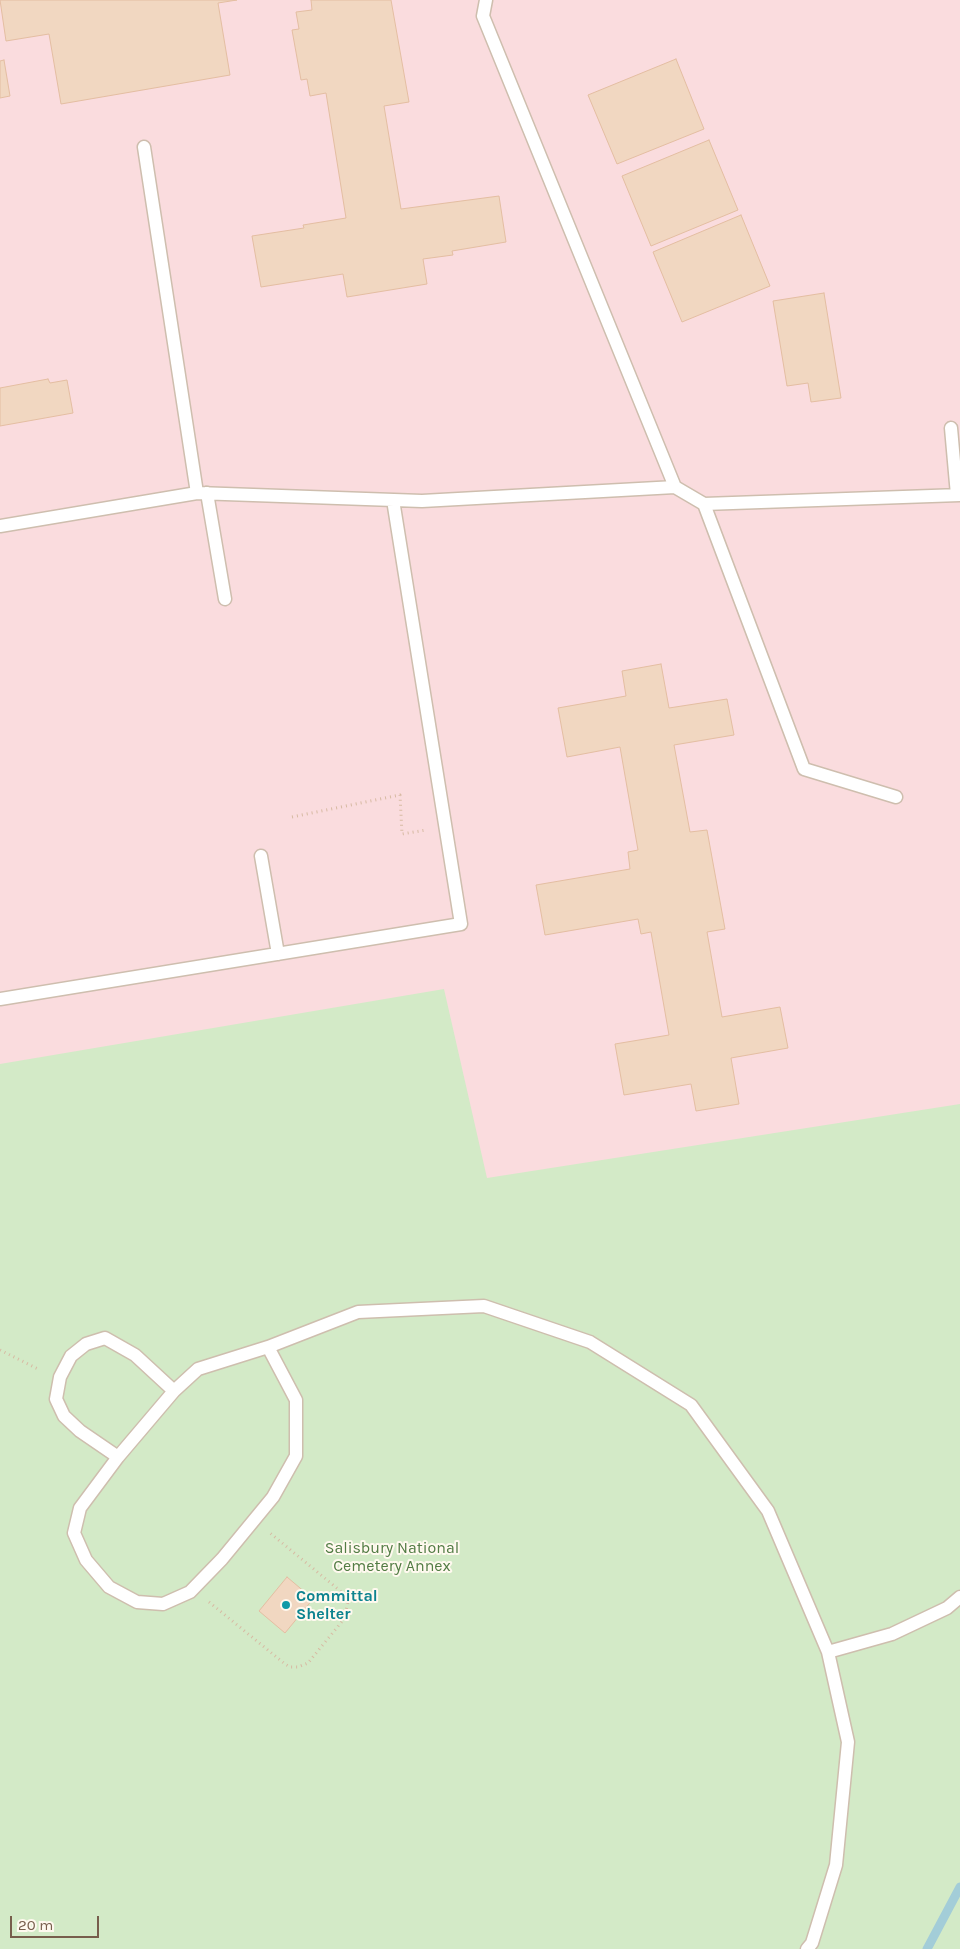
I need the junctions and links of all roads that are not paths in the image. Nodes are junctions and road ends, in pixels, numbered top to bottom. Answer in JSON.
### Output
{"nodes":[{"id":1,"x":486,"y":0,"type":"edge"},
{"id":2,"x":144,"y":147,"type":"dead end"},
{"id":3,"x":951,"y":428,"type":"dead end"},
{"id":4,"x":675,"y":487,"type":"junction"},
{"id":5,"x":202,"y":493,"type":"junction"},
{"id":6,"x":958,"y":495,"type":"edge"},
{"id":7,"x":393,"y":500,"type":"junction"},
{"id":8,"x":704,"y":504,"type":"junction"},
{"id":9,"x":0,"y":526,"type":"edge"},
{"id":10,"x":225,"y":599,"type":"dead end"},
{"id":11,"x":896,"y":798,"type":"dead end"},
{"id":12,"x":262,"y":856,"type":"dead end"},
{"id":13,"x":278,"y":954,"type":"junction"},
{"id":14,"x":0,"y":999,"type":"edge"},
{"id":15,"x":268,"y":1347,"type":"junction"},
{"id":16,"x":174,"y":1392,"type":"junction"},
{"id":17,"x":118,"y":1457,"type":"junction"},
{"id":18,"x":960,"y":1597,"type":"edge"},
{"id":19,"x":828,"y":1652,"type":"junction"},
{"id":20,"x":807,"y":1949,"type":"edge"}],
"edges":[{"from":1,"to":4,"type":"lane"},
{"from":2,"to":5,"type":"lane"},
{"from":3,"to":6,"type":"lane"},
{"from":4,"to":7,"type":"lane"},
{"from":4,"to":8,"type":"lane"},
{"from":5,"to":7,"type":"lane"},
{"from":5,"to":9,"type":"lane"},
{"from":5,"to":10,"type":"lane"},
{"from":6,"to":8,"type":"lane"},
{"from":7,"to":13,"type":"lane"},
{"from":8,"to":11,"type":"lane"},
{"from":12,"to":13,"type":"lane"},
{"from":13,"to":14,"type":"lane"},
{"from":15,"to":16,"type":"lane"},
{"from":15,"to":17,"type":"lane"},
{"from":15,"to":19,"type":"lane"},
{"from":16,"to":17,"type":"lane"},
{"from":16,"to":17,"type":"lane"},
{"from":18,"to":19,"type":"lane"},
{"from":19,"to":20,"type":"lane"}]}
